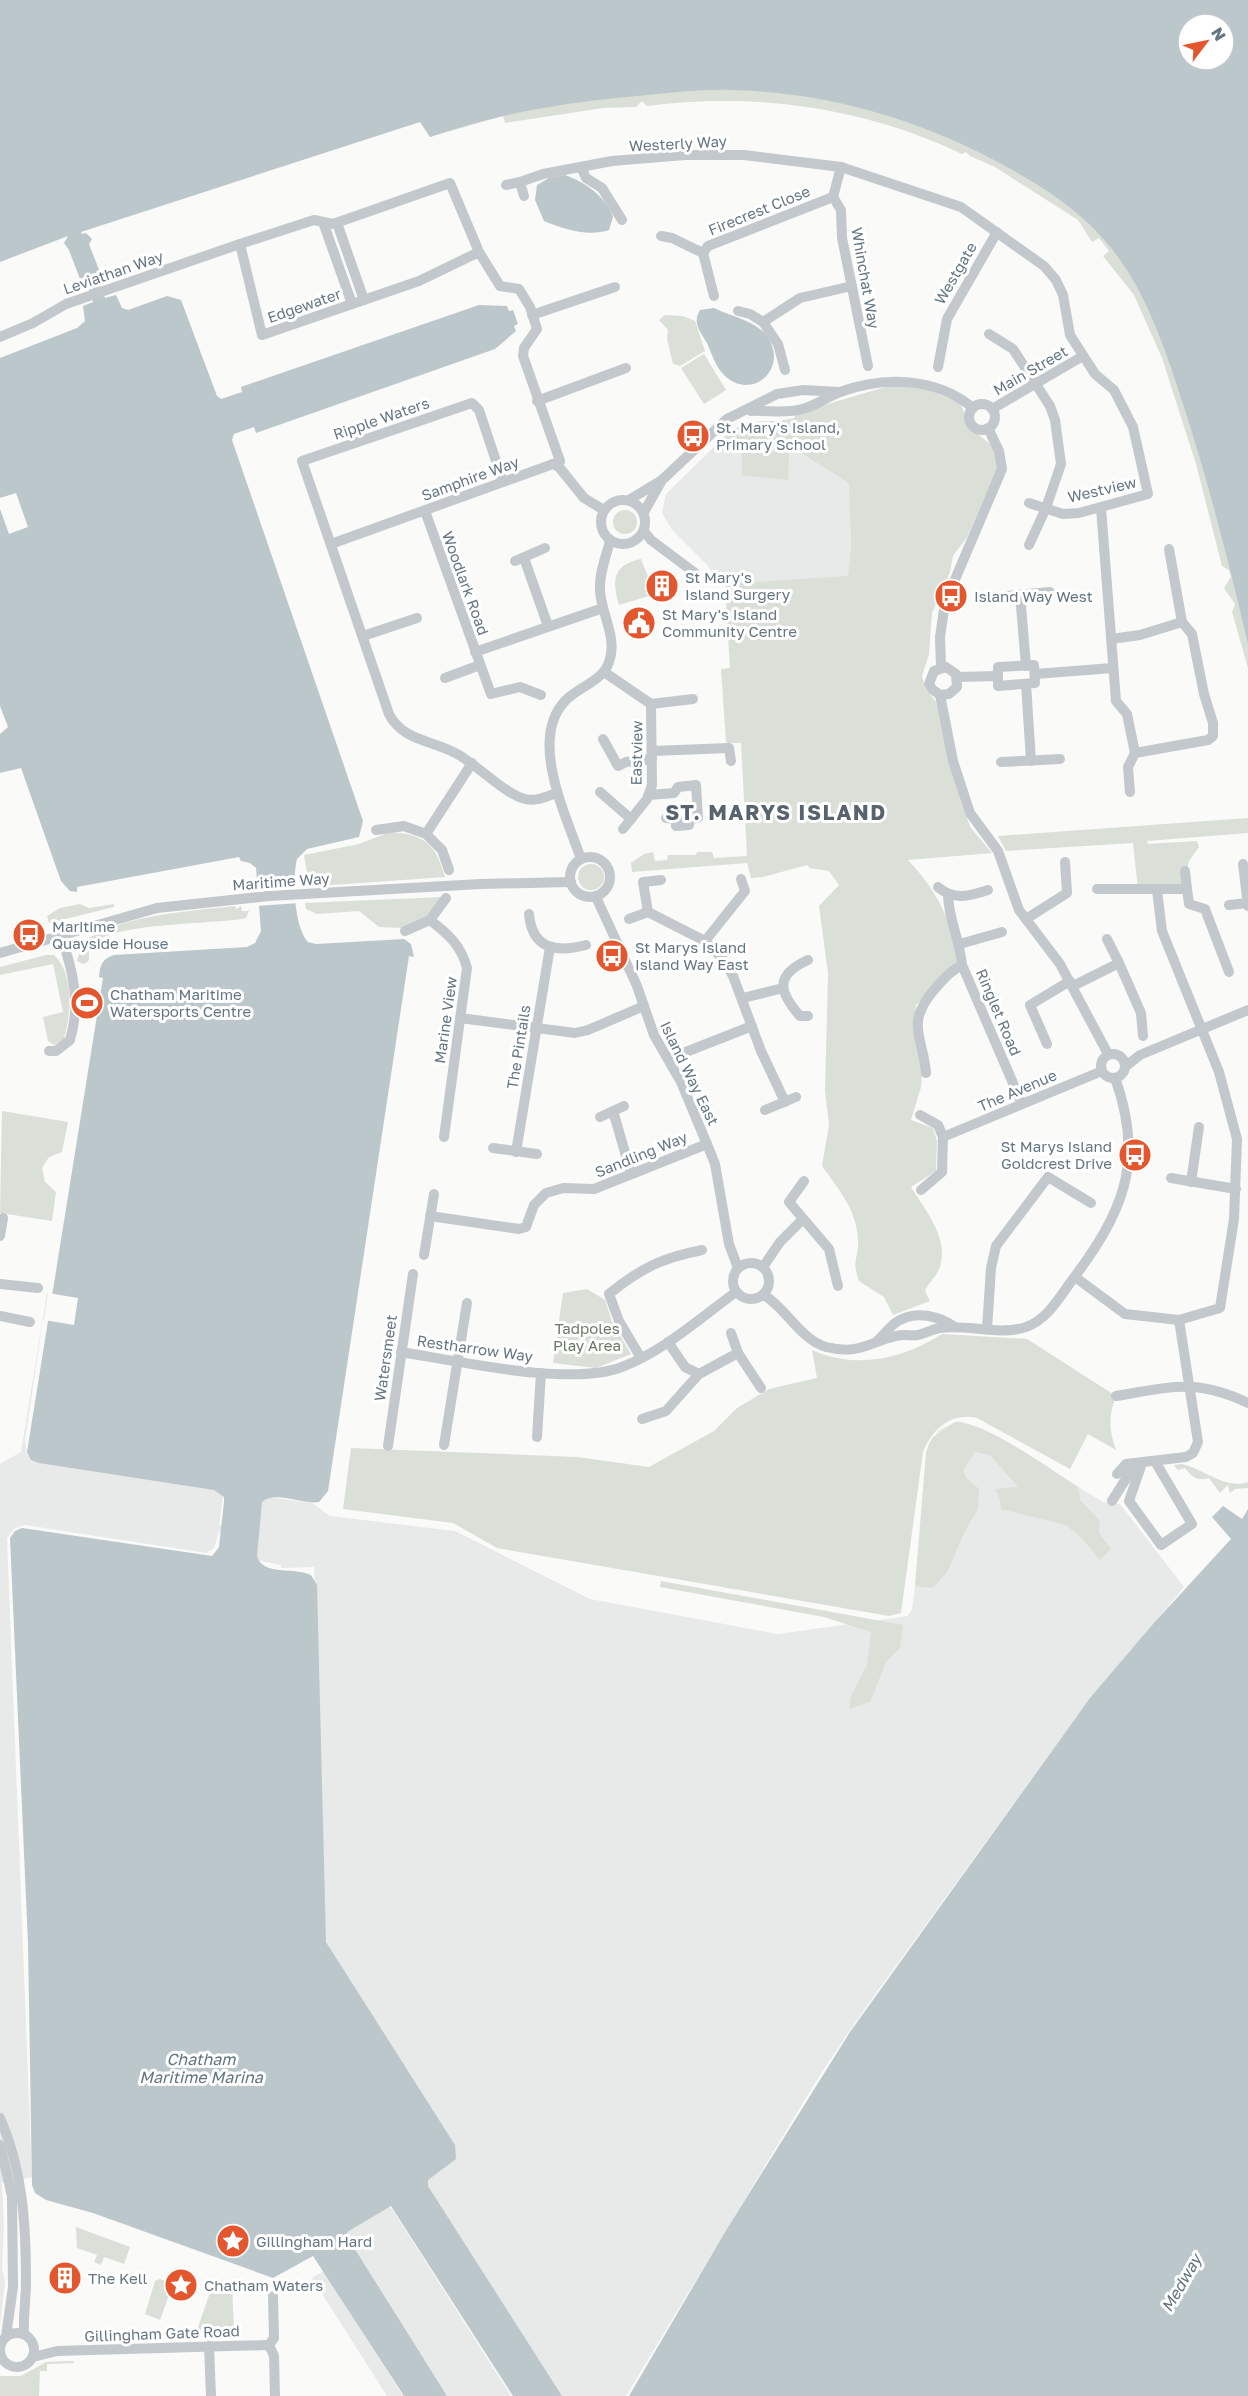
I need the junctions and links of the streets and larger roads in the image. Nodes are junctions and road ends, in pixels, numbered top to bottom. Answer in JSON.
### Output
{"nodes":[{"id":1,"x":581,"y":167,"type":"junction"},
{"id":2,"x":841,"y":167,"type":"junction"},
{"id":3,"x":520,"y":182,"type":"junction"},
{"id":4,"x":506,"y":185,"type":"dead end"},
{"id":5,"x":524,"y":196,"type":"dead end"},
{"id":6,"x":833,"y":197,"type":"junction"},
{"id":7,"x":622,"y":220,"type":"dead end"},
{"id":8,"x":323,"y":222,"type":"junction"},
{"id":9,"x":337,"y":223,"type":"junction"},
{"id":10,"x":997,"y":232,"type":"junction"},
{"id":11,"x":661,"y":236,"type":"dead end"},
{"id":12,"x":240,"y":243,"type":"junction"},
{"id":13,"x":479,"y":252,"type":"junction"},
{"id":14,"x":703,"y":253,"type":"junction"},
{"id":15,"x":852,"y":286,"type":"junction"},
{"id":16,"x":615,"y":287,"type":"dead end"},
{"id":17,"x":714,"y":297,"type":"dead end"},
{"id":18,"x":364,"y":300,"type":"junction"},
{"id":19,"x":352,"y":304,"type":"junction"},
{"id":20,"x":738,"y":311,"type":"dead end"},
{"id":21,"x":532,"y":315,"type":"junction"},
{"id":22,"x":763,"y":322,"type":"junction"},
{"id":23,"x":989,"y":334,"type":"dead end"},
{"id":24,"x":0,"y":337,"type":"edge"},
{"id":25,"x":1083,"y":356,"type":"junction"},
{"id":26,"x":868,"y":366,"type":"dead end"},
{"id":27,"x":938,"y":367,"type":"dead end"},
{"id":28,"x":626,"y":368,"type":"dead end"},
{"id":29,"x":785,"y":369,"type":"dead end"},
{"id":30,"x":1036,"y":384,"type":"junction"},
{"id":31,"x":840,"y":392,"type":"junction"},
{"id":32,"x":536,"y":396,"type":"junction"},
{"id":33,"x":973,"y":408,"type":"junction"},
{"id":34,"x":992,"y":409,"type":"junction"},
{"id":35,"x":742,"y":412,"type":"junction"},
{"id":36,"x":988,"y":428,"type":"junction"},
{"id":37,"x":552,"y":464,"type":"junction"},
{"id":38,"x":662,"y":480,"type":"junction"},
{"id":39,"x":503,"y":482,"type":"junction"},
{"id":40,"x":1148,"y":494,"type":"joint"},
{"id":41,"x":629,"y":500,"type":"junction"},
{"id":42,"x":1029,"y":503,"type":"dead end"},
{"id":43,"x":1046,"y":508,"type":"junction"},
{"id":44,"x":1101,"y":508,"type":"junction"},
{"id":45,"x":604,"y":510,"type":"junction"},
{"id":46,"x":424,"y":511,"type":"junction"},
{"id":47,"x":644,"y":513,"type":"junction"},
{"id":48,"x":644,"y":531,"type":"junction"},
{"id":49,"x":610,"y":541,"type":"junction"},
{"id":50,"x":332,"y":544,"type":"junction"},
{"id":51,"x":1029,"y":545,"type":"dead end"},
{"id":52,"x":545,"y":548,"type":"dead end"},
{"id":53,"x":1169,"y":549,"type":"dead end"},
{"id":54,"x":695,"y":573,"type":"dead end"},
{"id":55,"x":1050,"y":592,"type":"dead end"},
{"id":56,"x":1020,"y":594,"type":"junction"},
{"id":57,"x":995,"y":597,"type":"dead end"},
{"id":58,"x":603,"y":608,"type":"junction"},
{"id":59,"x":417,"y":618,"type":"dead end"},
{"id":60,"x":1182,"y":622,"type":"junction"},
{"id":61,"x":548,"y":626,"type":"junction"},
{"id":62,"x":363,"y":636,"type":"junction"},
{"id":63,"x":1111,"y":639,"type":"junction"},
{"id":64,"x":475,"y":652,"type":"junction"},
{"id":65,"x":480,"y":665,"type":"junction"},
{"id":66,"x":1026,"y":666,"type":"junction"},
{"id":67,"x":941,"y":667,"type":"junction"},
{"id":68,"x":1113,"y":668,"type":"junction"},
{"id":69,"x":604,"y":672,"type":"junction"},
{"id":70,"x":1035,"y":675,"type":"junction"},
{"id":71,"x":998,"y":676,"type":"junction"},
{"id":72,"x":957,"y":677,"type":"junction"},
{"id":73,"x":445,"y":678,"type":"dead end"},
{"id":74,"x":1026,"y":684,"type":"junction"},
{"id":75,"x":541,"y":695,"type":"dead end"},
{"id":76,"x":940,"y":695,"type":"junction"},
{"id":77,"x":693,"y":699,"type":"dead end"},
{"id":78,"x":651,"y":704,"type":"junction"},
{"id":79,"x":603,"y":739,"type":"dead end"},
{"id":80,"x":1135,"y":753,"type":"junction"},
{"id":81,"x":652,"y":755,"type":"junction"},
{"id":82,"x":1060,"y":759,"type":"dead end"},
{"id":83,"x":731,"y":761,"type":"dead end"},
{"id":84,"x":1030,"y":761,"type":"junction"},
{"id":85,"x":1001,"y":762,"type":"dead end"},
{"id":86,"x":472,"y":763,"type":"junction"},
{"id":87,"x":600,"y":792,"type":"dead end"},
{"id":88,"x":1130,"y":792,"type":"dead end"},
{"id":89,"x":557,"y":793,"type":"junction"},
{"id":90,"x":650,"y":795,"type":"junction"},
{"id":91,"x":666,"y":818,"type":"dead end"},
{"id":92,"x":631,"y":819,"type":"junction"},
{"id":93,"x":623,"y":829,"type":"dead end"},
{"id":94,"x":376,"y":830,"type":"dead end"},
{"id":95,"x":426,"y":834,"type":"junction"},
{"id":96,"x":581,"y":859,"type":"junction"},
{"id":97,"x":1065,"y":862,"type":"dead end"},
{"id":98,"x":1243,"y":864,"type":"dead end"},
{"id":99,"x":449,"y":870,"type":"dead end"},
{"id":100,"x":1185,"y":872,"type":"dead end"},
{"id":101,"x":741,"y":879,"type":"dead end"},
{"id":102,"x":661,"y":880,"type":"dead end"},
{"id":103,"x":570,"y":882,"type":"junction"},
{"id":104,"x":938,"y":887,"type":"dead end"},
{"id":105,"x":1187,"y":889,"type":"junction"},
{"id":106,"x":988,"y":890,"type":"dead end"},
{"id":107,"x":1096,"y":890,"type":"dead end"},
{"id":108,"x":1157,"y":890,"type":"junction"},
{"id":109,"x":948,"y":896,"type":"junction"},
{"id":110,"x":596,"y":897,"type":"junction"},
{"id":111,"x":446,"y":898,"type":"dead end"},
{"id":112,"x":1229,"y":905,"type":"dead end"},
{"id":113,"x":1248,"y":905,"type":"edge"},
{"id":114,"x":648,"y":912,"type":"junction"},
{"id":115,"x":529,"y":914,"type":"dead end"},
{"id":116,"x":628,"y":919,"type":"dead end"},
{"id":117,"x":1026,"y":919,"type":"junction"},
{"id":118,"x":430,"y":920,"type":"junction"},
{"id":119,"x":405,"y":931,"type":"dead end"},
{"id":120,"x":1002,"y":932,"type":"dead end"},
{"id":121,"x":60,"y":934,"type":"junction"},
{"id":122,"x":1107,"y":939,"type":"dead end"},
{"id":123,"x":705,"y":941,"type":"junction"},
{"id":124,"x":960,"y":944,"type":"junction"},
{"id":125,"x":586,"y":945,"type":"dead end"},
{"id":126,"x":550,"y":947,"type":"junction"},
{"id":127,"x":0,"y":953,"type":"edge"},
{"id":128,"x":808,"y":960,"type":"dead end"},
{"id":129,"x":1119,"y":963,"type":"junction"},
{"id":130,"x":963,"y":965,"type":"junction"},
{"id":131,"x":1229,"y":972,"type":"dead end"},
{"id":132,"x":1072,"y":984,"type":"junction"},
{"id":133,"x":783,"y":988,"type":"junction"},
{"id":134,"x":742,"y":998,"type":"junction"},
{"id":135,"x":644,"y":1006,"type":"junction"},
{"id":136,"x":1248,"y":1010,"type":"edge"},
{"id":137,"x":808,"y":1016,"type":"dead end"},
{"id":138,"x":460,"y":1018,"type":"junction"},
{"id":139,"x":752,"y":1026,"type":"junction"},
{"id":140,"x":1202,"y":1029,"type":"junction"},
{"id":141,"x":536,"y":1030,"type":"junction"},
{"id":142,"x":1143,"y":1036,"type":"dead end"},
{"id":143,"x":1047,"y":1044,"type":"dead end"},
{"id":144,"x":49,"y":1051,"type":"dead end"},
{"id":145,"x":1108,"y":1054,"type":"junction"},
{"id":146,"x":668,"y":1059,"type":"junction"},
{"id":147,"x":1123,"y":1061,"type":"junction"},
{"id":148,"x":1102,"y":1071,"type":"junction"},
{"id":149,"x":926,"y":1073,"type":"dead end"},
{"id":150,"x":1115,"y":1078,"type":"junction"},
{"id":151,"x":1022,"y":1104,"type":"junction"},
{"id":152,"x":765,"y":1110,"type":"dead end"},
{"id":153,"x":920,"y":1116,"type":"dead end"},
{"id":154,"x":600,"y":1117,"type":"dead end"},
{"id":155,"x":1199,"y":1127,"type":"dead end"},
{"id":156,"x":444,"y":1137,"type":"dead end"},
{"id":157,"x":943,"y":1137,"type":"junction"},
{"id":158,"x":707,"y":1144,"type":"junction"},
{"id":159,"x":493,"y":1148,"type":"dead end"},
{"id":160,"x":516,"y":1152,"type":"junction"},
{"id":161,"x":537,"y":1154,"type":"dead end"},
{"id":162,"x":1243,"y":1172,"type":"edge"},
{"id":163,"x":632,"y":1173,"type":"junction"},
{"id":164,"x":1171,"y":1178,"type":"dead end"},
{"id":165,"x":804,"y":1181,"type":"dead end"},
{"id":166,"x":1191,"y":1182,"type":"junction"},
{"id":167,"x":1236,"y":1189,"type":"junction"},
{"id":168,"x":921,"y":1190,"type":"dead end"},
{"id":169,"x":434,"y":1194,"type":"dead end"},
{"id":170,"x":1091,"y":1203,"type":"dead end"},
{"id":171,"x":430,"y":1216,"type":"junction"},
{"id":172,"x":3,"y":1218,"type":"dead end"},
{"id":173,"x":802,"y":1220,"type":"junction"},
{"id":174,"x":0,"y":1236,"type":"edge"},
{"id":175,"x":702,"y":1250,"type":"dead end"},
{"id":176,"x":424,"y":1255,"type":"dead end"},
{"id":177,"x":763,"y":1267,"type":"junction"},
{"id":178,"x":738,"y":1268,"type":"junction"},
{"id":179,"x":413,"y":1274,"type":"dead end"},
{"id":180,"x":1075,"y":1277,"type":"junction"},
{"id":181,"x":0,"y":1284,"type":"edge"},
{"id":182,"x":838,"y":1286,"type":"dead end"},
{"id":183,"x":38,"y":1288,"type":"dead end"},
{"id":184,"x":736,"y":1292,"type":"junction"},
{"id":185,"x":764,"y":1295,"type":"junction"},
{"id":186,"x":467,"y":1303,"type":"dead end"},
{"id":187,"x":0,"y":1316,"type":"edge"},
{"id":188,"x":1179,"y":1320,"type":"junction"},
{"id":189,"x":30,"y":1322,"type":"dead end"},
{"id":190,"x":955,"y":1327,"type":"junction"},
{"id":191,"x":987,"y":1329,"type":"junction"},
{"id":192,"x":731,"y":1333,"type":"dead end"},
{"id":193,"x":668,"y":1342,"type":"junction"},
{"id":194,"x":875,"y":1343,"type":"junction"},
{"id":195,"x":401,"y":1352,"type":"junction"},
{"id":196,"x":738,"y":1353,"type":"junction"},
{"id":197,"x":641,"y":1358,"type":"junction"},
{"id":198,"x":458,"y":1361,"type":"junction"},
{"id":199,"x":541,"y":1373,"type":"junction"},
{"id":200,"x":699,"y":1374,"type":"junction"},
{"id":201,"x":1190,"y":1385,"type":"junction"},
{"id":202,"x":761,"y":1388,"type":"dead end"},
{"id":203,"x":1116,"y":1396,"type":"dead end"},
{"id":204,"x":1248,"y":1403,"type":"edge"},
{"id":205,"x":642,"y":1419,"type":"dead end"},
{"id":206,"x":537,"y":1437,"type":"dead end"},
{"id":207,"x":444,"y":1445,"type":"dead end"},
{"id":208,"x":388,"y":1446,"type":"dead end"},
{"id":209,"x":1138,"y":1463,"type":"junction"},
{"id":210,"x":1156,"y":1463,"type":"junction"},
{"id":211,"x":1117,"y":1474,"type":"dead end"},
{"id":212,"x":1112,"y":1501,"type":"dead end"},
{"id":213,"x":0,"y":2118,"type":"edge"},
{"id":214,"x":0,"y":2145,"type":"edge"},
{"id":215,"x":12,"y":2218,"type":"junction"},
{"id":216,"x":25,"y":2219,"type":"junction"},
{"id":217,"x":273,"y":2296,"type":"dead end"},
{"id":218,"x":24,"y":2334,"type":"junction"},
{"id":219,"x":6,"y":2336,"type":"junction"},
{"id":220,"x":33,"y":2343,"type":"junction"},
{"id":221,"x":269,"y":2345,"type":"junction"},
{"id":222,"x":209,"y":2346,"type":"junction"},
{"id":223,"x":57,"y":2351,"type":"junction"},
{"id":224,"x":33,"y":2357,"type":"junction"},
{"id":225,"x":6,"y":2367,"type":"edge"},
{"id":226,"x":211,"y":2396,"type":"edge"},
{"id":227,"x":275,"y":2396,"type":"edge"}],
"edges":[{"from":1,"to":2,"type":"street","name":"Westerly Way"},
{"from":1,"to":3,"type":"street","name":"Westerly Way"},
{"from":1,"to":7,"type":"street"},
{"from":2,"to":6,"type":"street","name":"Firecrest Close"},
{"from":2,"to":10,"type":"street","name":"Westerly Way"},
{"from":3,"to":4,"type":"street","name":"Westerly Way"},
{"from":3,"to":5,"type":"street"},
{"from":6,"to":14,"type":"street","name":"Firecrest Close"},
{"from":6,"to":15,"type":"street","name":"Whinchat Way"},
{"from":8,"to":9,"type":"street"},
{"from":8,"to":12,"type":"street"},
{"from":8,"to":19,"type":"street"},
{"from":9,"to":13,"type":"street"},
{"from":9,"to":18,"type":"street"},
{"from":10,"to":25,"type":"street","name":"Westerly Way"},
{"from":10,"to":27,"type":"street","name":"Westgate"},
{"from":11,"to":14,"type":"street","name":"Firecrest Close"},
{"from":12,"to":19,"type":"street","name":"Edgewater"},
{"from":12,"to":24,"type":"street","name":"Leviathan Way"},
{"from":13,"to":18,"type":"street","name":"Edgewater"},
{"from":13,"to":21,"type":"street"},
{"from":14,"to":17,"type":"street","name":"Firecrest Close"},
{"from":15,"to":22,"type":"street"},
{"from":15,"to":26,"type":"street","name":"Whinchat Way"},
{"from":16,"to":21,"type":"street"},
{"from":18,"to":19,"type":"street","name":"Edgewater"},
{"from":20,"to":22,"type":"street"},
{"from":21,"to":32,"type":"street"},
{"from":22,"to":29,"type":"street"},
{"from":23,"to":30,"type":"street"},
{"from":25,"to":30,"type":"street","name":"Main Street"},
{"from":25,"to":40,"type":"street","name":"Westerly Way"},
{"from":28,"to":32,"type":"street"},
{"from":30,"to":34,"type":"street","name":"Main Street"},
{"from":30,"to":43,"type":"street"},
{"from":31,"to":33,"type":"street"},
{"from":31,"to":35,"type":"street"},
{"from":31,"to":35,"type":"street"},
{"from":32,"to":37,"type":"street"},
{"from":33,"to":34,"type":"street"},
{"from":33,"to":36,"type":"street"},
{"from":34,"to":36,"type":"street"},
{"from":35,"to":38,"type":"street"},
{"from":36,"to":67,"type":"street"},
{"from":37,"to":39,"type":"street","name":"Samphire Way"},
{"from":37,"to":45,"type":"street"},
{"from":38,"to":41,"type":"street"},
{"from":38,"to":47,"type":"street"},
{"from":39,"to":46,"type":"street","name":"Samphire Way"},
{"from":39,"to":50,"type":"street","name":"Ripple Waters"},
{"from":40,"to":44,"type":"street","name":"Westview"},
{"from":41,"to":45,"type":"street"},
{"from":41,"to":47,"type":"street"},
{"from":42,"to":43,"type":"street","name":"Westview"},
{"from":43,"to":44,"type":"street","name":"Westview"},
{"from":43,"to":51,"type":"street"},
{"from":44,"to":63,"type":"street"},
{"from":45,"to":49,"type":"street"},
{"from":46,"to":50,"type":"street","name":"Samphire Way"},
{"from":46,"to":64,"type":"street","name":"Woodlark Road"},
{"from":47,"to":48,"type":"street"},
{"from":48,"to":49,"type":"street"},
{"from":48,"to":54,"type":"street"},
{"from":49,"to":58,"type":"street"},
{"from":50,"to":62,"type":"street"},
{"from":52,"to":61,"type":"street"},
{"from":53,"to":60,"type":"street"},
{"from":55,"to":56,"type":"street"},
{"from":56,"to":57,"type":"street"},
{"from":56,"to":66,"type":"street"},
{"from":58,"to":61,"type":"street"},
{"from":58,"to":69,"type":"street"},
{"from":59,"to":62,"type":"street"},
{"from":60,"to":63,"type":"street"},
{"from":60,"to":80,"type":"street"},
{"from":61,"to":64,"type":"street"},
{"from":62,"to":86,"type":"street"},
{"from":63,"to":68,"type":"street"},
{"from":64,"to":65,"type":"street","name":"Woodlark Road"},
{"from":65,"to":73,"type":"street"},
{"from":65,"to":75,"type":"street","name":"Woodlark Road"},
{"from":66,"to":70,"type":"street"},
{"from":66,"to":71,"type":"street"},
{"from":67,"to":72,"type":"street"},
{"from":67,"to":76,"type":"street"},
{"from":68,"to":70,"type":"street"},
{"from":68,"to":80,"type":"street"},
{"from":69,"to":78,"type":"street"},
{"from":69,"to":89,"type":"street"},
{"from":70,"to":74,"type":"street"},
{"from":71,"to":72,"type":"street"},
{"from":71,"to":74,"type":"street"},
{"from":72,"to":76,"type":"street"},
{"from":74,"to":84,"type":"street"},
{"from":76,"to":117,"type":"street"},
{"from":77,"to":78,"type":"street"},
{"from":78,"to":81,"type":"street","name":"Eastview"},
{"from":79,"to":81,"type":"street"},
{"from":80,"to":88,"type":"street"},
{"from":81,"to":83,"type":"street"},
{"from":81,"to":90,"type":"street","name":"Eastview"},
{"from":82,"to":84,"type":"street"},
{"from":84,"to":85,"type":"street"},
{"from":86,"to":89,"type":"street"},
{"from":86,"to":95,"type":"street"},
{"from":87,"to":92,"type":"street"},
{"from":89,"to":96,"type":"street"},
{"from":90,"to":91,"type":"street"},
{"from":90,"to":92,"type":"street","name":"Eastview"},
{"from":92,"to":93,"type":"street","name":"Eastview"},
{"from":94,"to":95,"type":"street"},
{"from":95,"to":99,"type":"street"},
{"from":96,"to":103,"type":"street"},
{"from":96,"to":110,"type":"street"},
{"from":97,"to":117,"type":"street"},
{"from":98,"to":113,"type":"street"},
{"from":100,"to":105,"type":"street"},
{"from":101,"to":123,"type":"street"},
{"from":102,"to":114,"type":"street"},
{"from":103,"to":110,"type":"street"},
{"from":103,"to":121,"type":"street","name":"Maritime Way"},
{"from":104,"to":109,"type":"street"},
{"from":105,"to":108,"type":"street"},
{"from":105,"to":131,"type":"street"},
{"from":106,"to":109,"type":"street"},
{"from":107,"to":108,"type":"street"},
{"from":108,"to":140,"type":"street"},
{"from":109,"to":124,"type":"street","name":"Ringlet Road"},
{"from":110,"to":135,"type":"street","name":"Island Way East"},
{"from":111,"to":118,"type":"street"},
{"from":112,"to":113,"type":"street"},
{"from":114,"to":116,"type":"street"},
{"from":114,"to":123,"type":"street"},
{"from":115,"to":126,"type":"street"},
{"from":117,"to":132,"type":"street"},
{"from":118,"to":119,"type":"street"},
{"from":118,"to":138,"type":"street","name":"Marine View"},
{"from":120,"to":124,"type":"street"},
{"from":121,"to":127,"type":"street","name":"Maritime Way"},
{"from":121,"to":144,"type":"street"},
{"from":122,"to":129,"type":"street"},
{"from":123,"to":134,"type":"street"},
{"from":124,"to":130,"type":"street","name":"Ringlet Road"},
{"from":125,"to":126,"type":"street"},
{"from":126,"to":141,"type":"street","name":"The Pintails"},
{"from":128,"to":133,"type":"street"},
{"from":129,"to":132,"type":"street"},
{"from":129,"to":142,"type":"street"},
{"from":130,"to":149,"type":"street","name":"Ringlet Road"},
{"from":130,"to":151,"type":"street","name":"Ringlet Road"},
{"from":132,"to":143,"type":"street"},
{"from":132,"to":145,"type":"street"},
{"from":133,"to":134,"type":"street"},
{"from":133,"to":137,"type":"street"},
{"from":134,"to":139,"type":"street"},
{"from":135,"to":141,"type":"street"},
{"from":135,"to":146,"type":"street","name":"Island Way East"},
{"from":136,"to":140,"type":"street"},
{"from":138,"to":141,"type":"street"},
{"from":138,"to":156,"type":"street","name":"Marine View"},
{"from":139,"to":146,"type":"street"},
{"from":139,"to":152,"type":"street"},
{"from":140,"to":147,"type":"street"},
{"from":140,"to":162,"type":"street"},
{"from":141,"to":160,"type":"street","name":"The Pintails"},
{"from":145,"to":147,"type":"street"},
{"from":145,"to":148,"type":"street"},
{"from":146,"to":158,"type":"street","name":"Island Way East"},
{"from":147,"to":150,"type":"street"},
{"from":148,"to":150,"type":"street"},
{"from":148,"to":151,"type":"street","name":"The Avenue"},
{"from":150,"to":180,"type":"street"},
{"from":151,"to":157,"type":"street","name":"The Avenue"},
{"from":153,"to":157,"type":"street"},
{"from":154,"to":163,"type":"street"},
{"from":155,"to":166,"type":"street"},
{"from":157,"to":168,"type":"street"},
{"from":158,"to":163,"type":"street","name":"Sandling Way"},
{"from":158,"to":178,"type":"street","name":"Island Way East"},
{"from":159,"to":160,"type":"street"},
{"from":160,"to":161,"type":"street"},
{"from":162,"to":167,"type":"street"},
{"from":163,"to":171,"type":"street","name":"Sandling Way"},
{"from":164,"to":166,"type":"street"},
{"from":165,"to":173,"type":"street"},
{"from":166,"to":167,"type":"street"},
{"from":167,"to":188,"type":"street"},
{"from":169,"to":171,"type":"street"},
{"from":170,"to":191,"type":"street"},
{"from":171,"to":176,"type":"street"},
{"from":172,"to":174,"type":"street"},
{"from":173,"to":177,"type":"street"},
{"from":173,"to":182,"type":"street"},
{"from":175,"to":197,"type":"street"},
{"from":177,"to":178,"type":"street"},
{"from":177,"to":185,"type":"street"},
{"from":178,"to":184,"type":"street","name":"Island Way East"},
{"from":179,"to":195,"type":"street","name":"Watersmeet"},
{"from":180,"to":188,"type":"street"},
{"from":180,"to":191,"type":"street"},
{"from":181,"to":183,"type":"street"},
{"from":184,"to":185,"type":"street"},
{"from":184,"to":193,"type":"street","name":"Restharrow Way"},
{"from":185,"to":194,"type":"street"},
{"from":186,"to":198,"type":"street"},
{"from":187,"to":189,"type":"street"},
{"from":188,"to":201,"type":"street"},
{"from":190,"to":191,"type":"street"},
{"from":190,"to":194,"type":"street"},
{"from":190,"to":194,"type":"street"},
{"from":192,"to":196,"type":"street"},
{"from":193,"to":197,"type":"street","name":"Restharrow Way"},
{"from":193,"to":200,"type":"street"},
{"from":195,"to":198,"type":"street","name":"Restharrow Way"},
{"from":195,"to":208,"type":"street","name":"Watersmeet"},
{"from":196,"to":200,"type":"street"},
{"from":196,"to":202,"type":"street"},
{"from":197,"to":199,"type":"street","name":"Restharrow Way"},
{"from":198,"to":199,"type":"street","name":"Restharrow Way"},
{"from":198,"to":207,"type":"street"},
{"from":199,"to":206,"type":"street"},
{"from":200,"to":205,"type":"street"},
{"from":201,"to":203,"type":"street"},
{"from":201,"to":204,"type":"street"},
{"from":201,"to":210,"type":"street"},
{"from":209,"to":210,"type":"street"},
{"from":209,"to":210,"type":"street"},
{"from":209,"to":211,"type":"street"},
{"from":209,"to":212,"type":"street"},
{"from":213,"to":216,"type":"street"},
{"from":214,"to":215,"type":"street"},
{"from":215,"to":216,"type":"street"},
{"from":215,"to":219,"type":"street"},
{"from":216,"to":218,"type":"street"},
{"from":217,"to":221,"type":"street"},
{"from":218,"to":219,"type":"street"},
{"from":218,"to":220,"type":"street","name":"Gillingham Gate Road"},
{"from":219,"to":225,"type":"street","name":"Gillingham Gate Road"},
{"from":220,"to":223,"type":"street","name":"Gillingham Gate Road"},
{"from":220,"to":224,"type":"street"},
{"from":221,"to":222,"type":"street","name":"Gillingham Gate Road"},
{"from":221,"to":227,"type":"street"},
{"from":222,"to":223,"type":"street","name":"Gillingham Gate Road"},
{"from":222,"to":226,"type":"street"},
{"from":223,"to":224,"type":"street","name":"Gillingham Gate Road"},
{"from":224,"to":225,"type":"street","name":"Gillingham Gate Road"}]}
